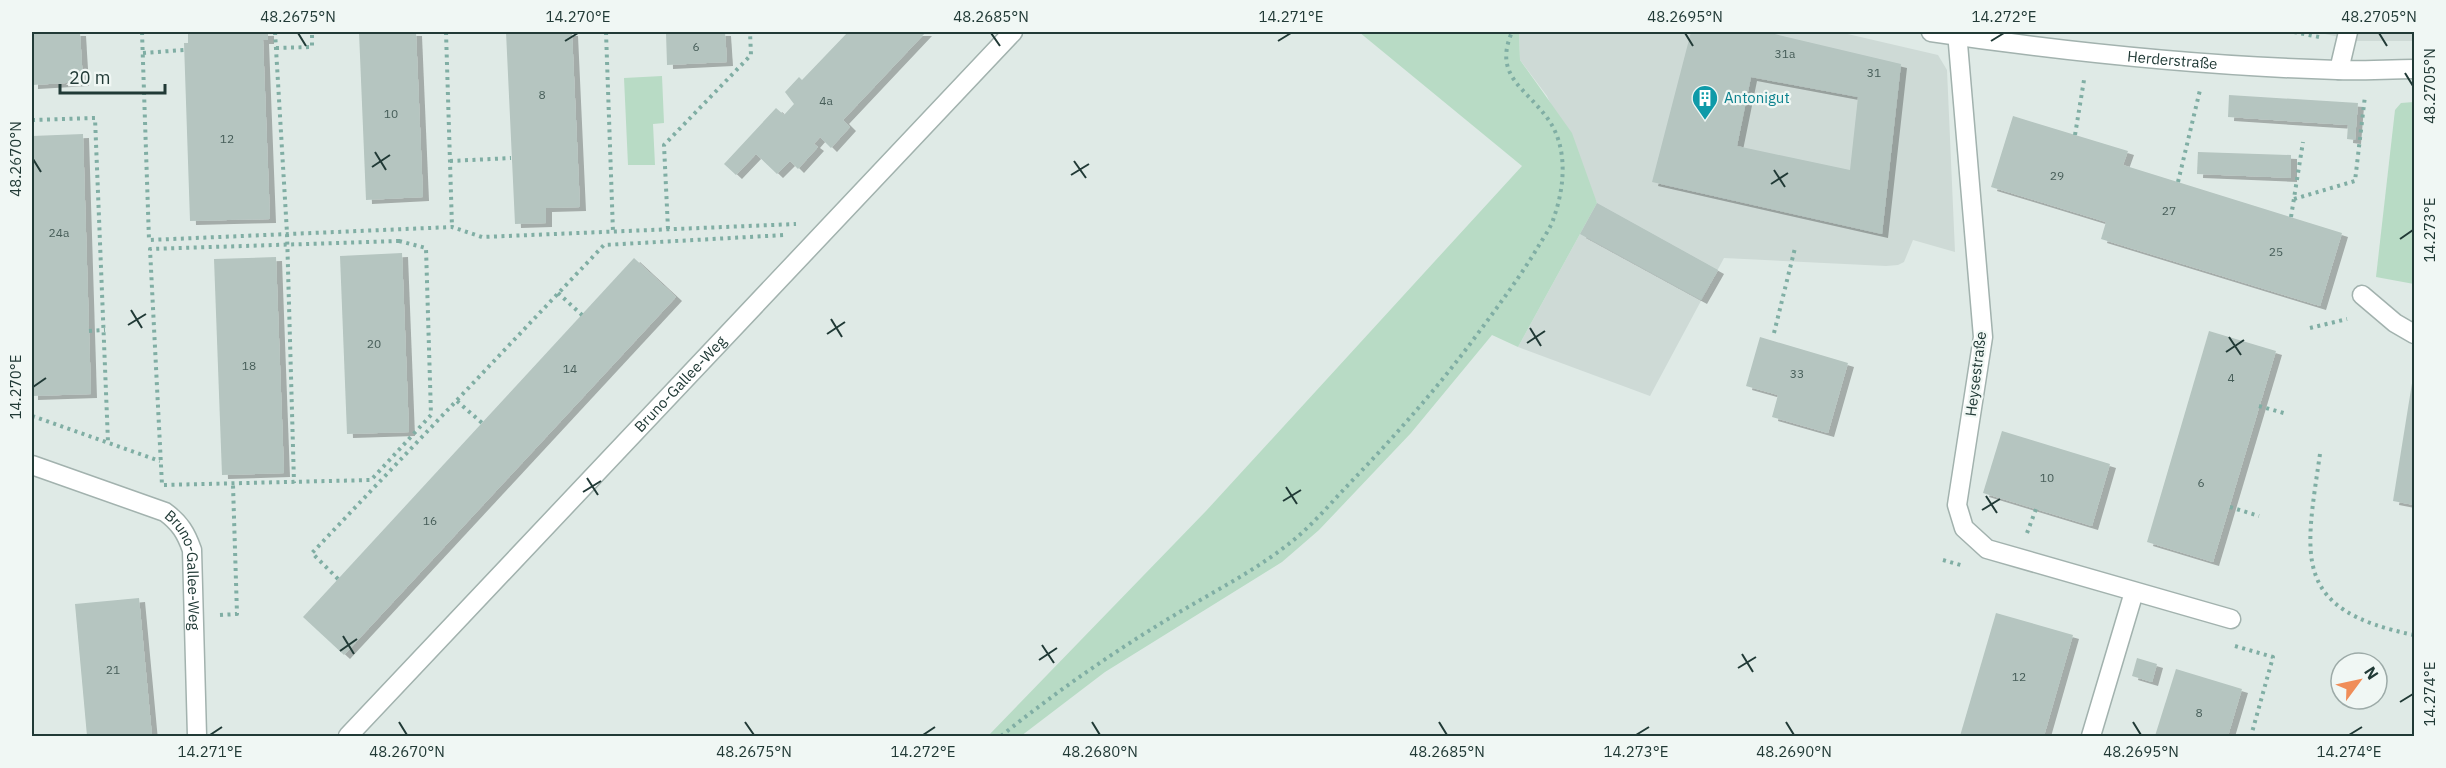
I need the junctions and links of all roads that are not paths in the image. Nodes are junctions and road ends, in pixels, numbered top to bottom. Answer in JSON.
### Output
{"nodes":[{"id":1,"x":1013,"y":32,"type":"edge"},
{"id":2,"x":1931,"y":32,"type":"edge"},
{"id":3,"x":2348,"y":32,"type":"edge"},
{"id":4,"x":1957,"y":33,"type":"edge"},
{"id":5,"x":2415,"y":69,"type":"edge"},
{"id":6,"x":2339,"y":70,"type":"junction"},
{"id":7,"x":2362,"y":296,"type":"dead end"},
{"id":8,"x":2415,"y":334,"type":"edge"},
{"id":9,"x":32,"y":465,"type":"edge"},
{"id":10,"x":2134,"y":592,"type":"junction"},
{"id":11,"x":2231,"y":619,"type":"dead end"},
{"id":12,"x":197,"y":736,"type":"edge"},
{"id":13,"x":348,"y":736,"type":"edge"},
{"id":14,"x":2091,"y":736,"type":"edge"}],
"edges":[{"from":1,"to":13,"type":"street","name":"Bruno-Gallee-Weg"},
{"from":2,"to":4,"type":"street","name":"Herderstraße"},
{"from":3,"to":6,"type":"street"},
{"from":4,"to":6,"type":"street","name":"Herderstraße"},
{"from":4,"to":10,"type":"street","name":"Heysestraße"},
{"from":5,"to":6,"type":"street","name":"Herderstraße"},
{"from":7,"to":8,"type":"street"},
{"from":9,"to":12,"type":"street","name":"Bruno-Gallee-Weg"},
{"from":10,"to":11,"type":"street","name":"Heysestraße"},
{"from":10,"to":14,"type":"street"}]}
